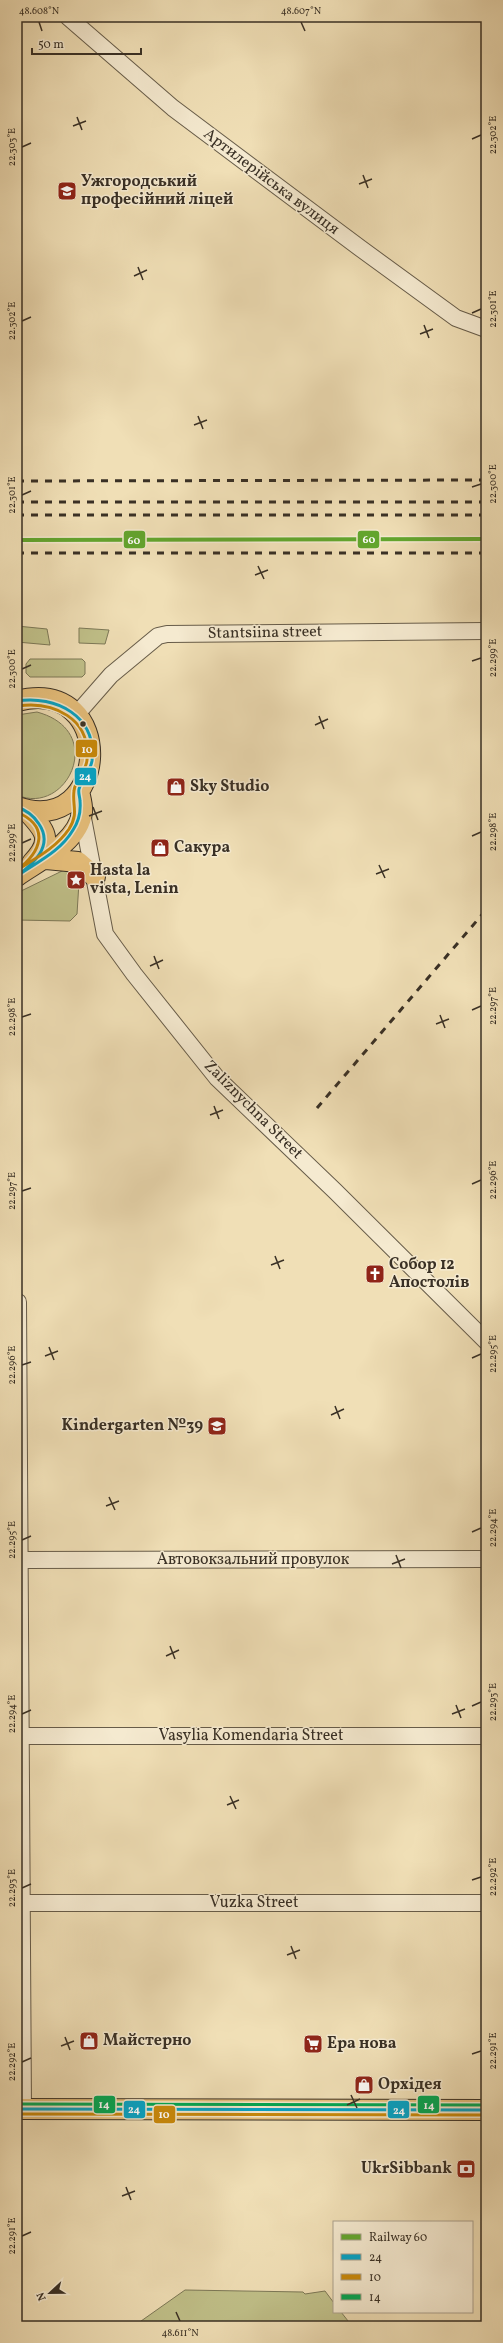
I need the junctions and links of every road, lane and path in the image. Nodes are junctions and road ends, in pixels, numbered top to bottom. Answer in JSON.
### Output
{"nodes":[{"id":1,"x":68,"y":17,"type":"edge"},
{"id":2,"x":486,"y":329,"type":"edge"},
{"id":3,"x":486,"y":631,"type":"edge"},
{"id":4,"x":17,"y":701,"type":"edge"},
{"id":5,"x":76,"y":715,"type":"junction"},
{"id":6,"x":79,"y":791,"type":"junction"},
{"id":7,"x":22,"y":809,"type":"edge"},
{"id":8,"x":82,"y":812,"type":"junction"},
{"id":9,"x":46,"y":859,"type":"junction"},
{"id":10,"x":22,"y":872,"type":"edge"},
{"id":11,"x":95,"y":877,"type":"junction"},
{"id":12,"x":18,"y":1302,"type":"dead end"},
{"id":13,"x":486,"y":1341,"type":"edge"},
{"id":14,"x":486,"y":1559,"type":"edge"},
{"id":15,"x":20,"y":1560,"type":"junction"},
{"id":16,"x":19,"y":1736,"type":"edge"},
{"id":17,"x":486,"y":1736,"type":"edge"},
{"id":18,"x":22,"y":1903,"type":"junction"},
{"id":19,"x":486,"y":1903,"type":"edge"},
{"id":20,"x":20,"y":2109,"type":"edge"},
{"id":21,"x":486,"y":2110,"type":"edge"}],
"edges":[{"from":1,"to":2,"type":"street","name":"Артилерійська вулиця"},
{"from":3,"to":5,"type":"street","name":"Stantsiina street"},
{"from":4,"to":5,"type":"main road"},
{"from":5,"to":6,"type":"main road"},
{"from":6,"to":7,"type":"main road"},
{"from":6,"to":8,"type":"main road","name":"Zaliznychna Street"},
{"from":7,"to":10,"type":"main road"},
{"from":8,"to":9,"type":"main road"},
{"from":8,"to":11,"type":"street","name":"Zaliznychna Street"},
{"from":9,"to":10,"type":"main road"},
{"from":9,"to":11,"type":"main road"},
{"from":11,"to":13,"type":"street","name":"Zaliznychna Street"},
{"from":12,"to":15,"type":"street"},
{"from":14,"to":15,"type":"street","name":"Автовокзальний провулок"},
{"from":15,"to":16,"type":"street"},
{"from":16,"to":17,"type":"street","name":"Vasylia Komendaria Street"},
{"from":16,"to":18,"type":"street"},
{"from":18,"to":19,"type":"street","name":"Vuzka Street"},
{"from":18,"to":20,"type":"street"},
{"from":20,"to":21,"type":"main road"}]}
